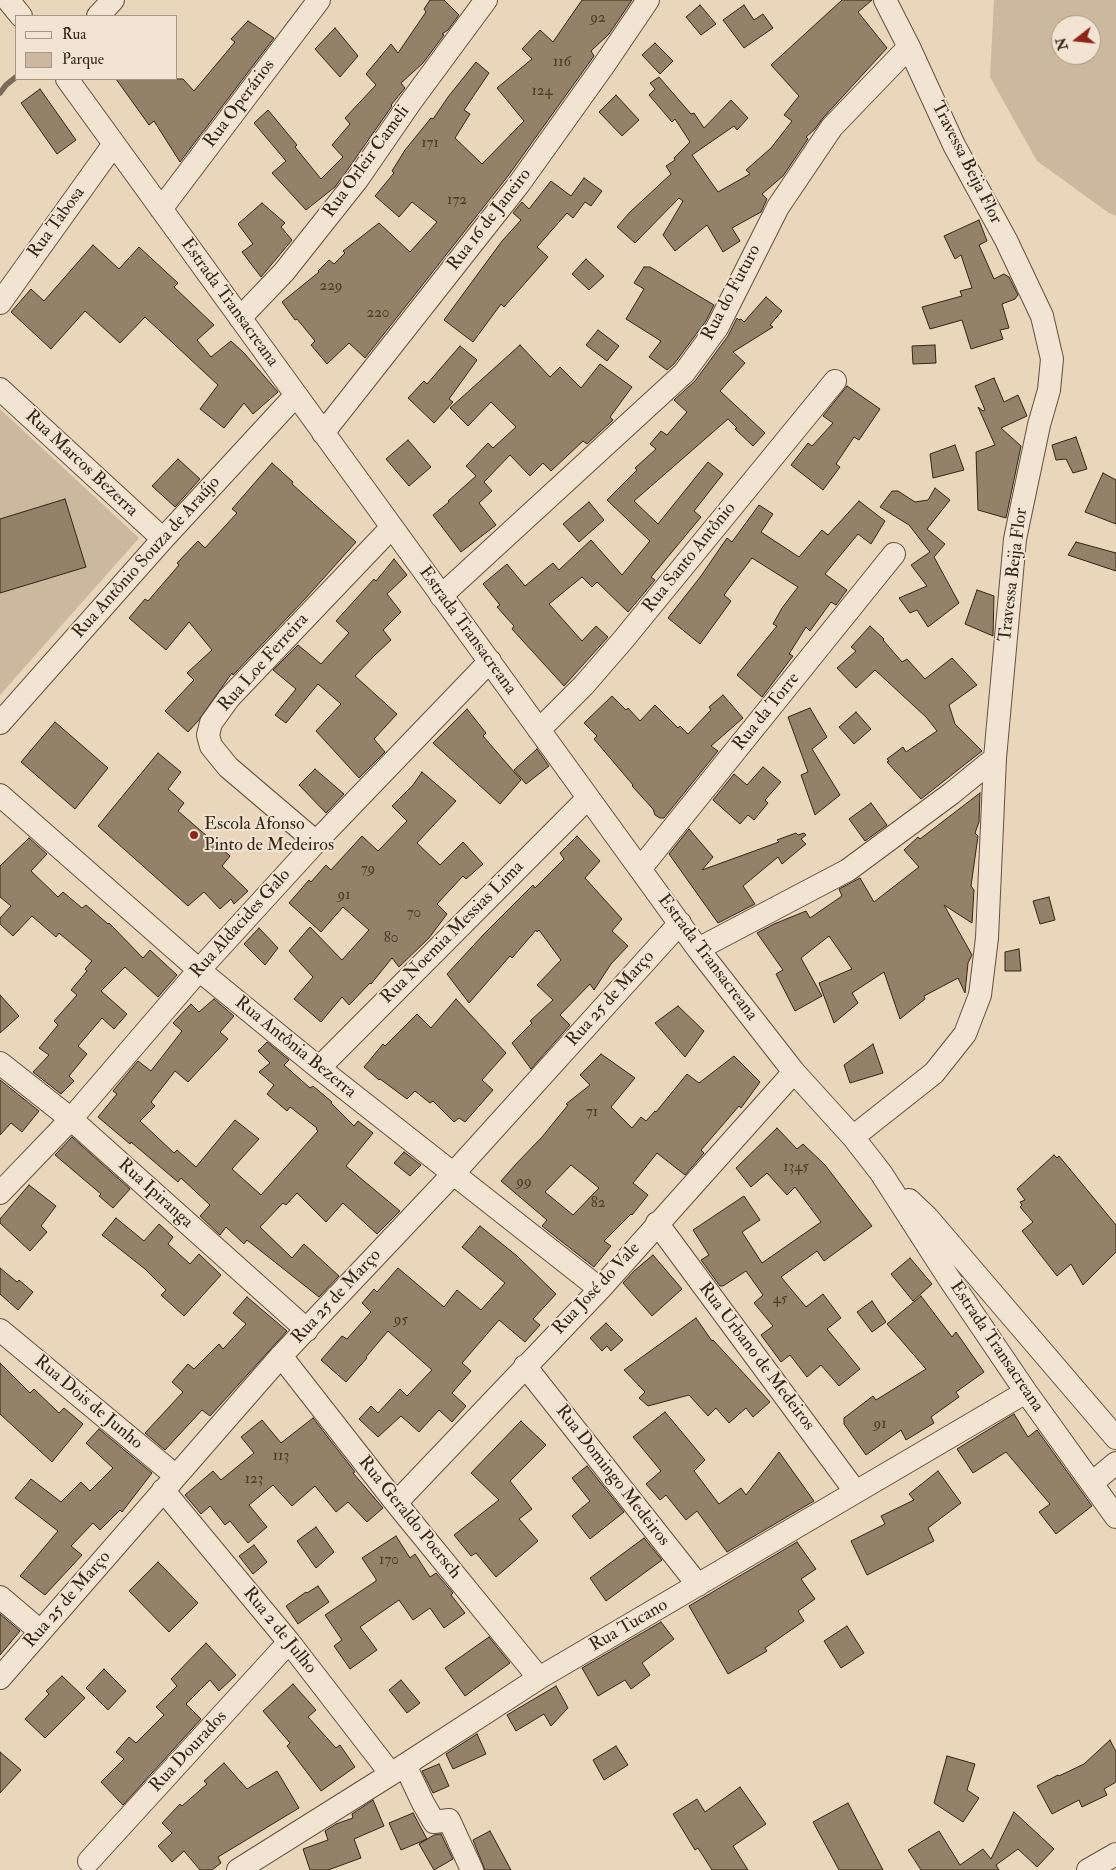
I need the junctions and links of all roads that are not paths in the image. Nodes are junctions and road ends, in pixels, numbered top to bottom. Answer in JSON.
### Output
{"nodes":[{"id":1,"x":8,"y":0,"type":"edge"},
{"id":2,"x":113,"y":0,"type":"edge"},
{"id":3,"x":319,"y":0,"type":"edge"},
{"id":4,"x":486,"y":0,"type":"edge"},
{"id":5,"x":648,"y":0,"type":"edge"},
{"id":6,"x":884,"y":0,"type":"edge"},
{"id":7,"x":20,"y":15,"type":"edge"},
{"id":8,"x":99,"y":15,"type":"edge"},
{"id":9,"x":909,"y":48,"type":"junction"},
{"id":10,"x":68,"y":80,"type":"edge"},
{"id":11,"x":114,"y":144,"type":"junction"},
{"id":12,"x":161,"y":208,"type":"junction"},
{"id":13,"x":0,"y":303,"type":"edge"},
{"id":14,"x":240,"y":318,"type":"junction"},
{"id":15,"x":835,"y":381,"type":"dead end"},
{"id":16,"x":0,"y":389,"type":"edge"},
{"id":17,"x":296,"y":395,"type":"junction"},
{"id":18,"x":323,"y":433,"type":"junction"},
{"id":19,"x":392,"y":527,"type":"junction"},
{"id":20,"x":163,"y":539,"type":"junction"},
{"id":21,"x":894,"y":554,"type":"dead end"},
{"id":22,"x":441,"y":596,"type":"junction"},
{"id":23,"x":490,"y":661,"type":"junction"},
{"id":24,"x":0,"y":723,"type":"edge"},
{"id":25,"x":539,"y":730,"type":"junction"},
{"id":26,"x":995,"y":758,"type":"junction"},
{"id":27,"x":0,"y":795,"type":"edge"},
{"id":28,"x":588,"y":798,"type":"junction"},
{"id":29,"x":316,"y":842,"type":"junction"},
{"id":30,"x":640,"y":869,"type":"junction"},
{"id":31,"x":680,"y":923,"type":"junction"},
{"id":32,"x":698,"y":949,"type":"junction"},
{"id":33,"x":199,"y":970,"type":"junction"},
{"id":34,"x":0,"y":1063,"type":"edge"},
{"id":35,"x":319,"y":1068,"type":"junction"},
{"id":36,"x":794,"y":1072,"type":"junction"},
{"id":37,"x":71,"y":1119,"type":"junction"},
{"id":38,"x":853,"y":1137,"type":"junction"},
{"id":39,"x":881,"y":1173,"type":"junction"},
{"id":40,"x":453,"y":1174,"type":"junction"},
{"id":41,"x":0,"y":1194,"type":"edge"},
{"id":42,"x":657,"y":1223,"type":"junction"},
{"id":43,"x":600,"y":1289,"type":"junction"},
{"id":44,"x":0,"y":1330,"type":"edge"},
{"id":45,"x":307,"y":1330,"type":"junction"},
{"id":46,"x":281,"y":1356,"type":"junction"},
{"id":47,"x":525,"y":1366,"type":"junction"},
{"id":48,"x":1026,"y":1392,"type":"junction"},
{"id":49,"x":1116,"y":1438,"type":"edge"},
{"id":50,"x":1116,"y":1463,"type":"edge"},
{"id":51,"x":170,"y":1483,"type":"junction"},
{"id":52,"x":1092,"y":1483,"type":"junction"},
{"id":53,"x":856,"y":1491,"type":"junction"},
{"id":54,"x":396,"y":1503,"type":"junction"},
{"id":55,"x":1114,"y":1511,"type":"edge"},
{"id":56,"x":698,"y":1586,"type":"junction"},
{"id":57,"x":0,"y":1597,"type":"edge"},
{"id":58,"x":40,"y":1632,"type":"junction"},
{"id":59,"x":289,"y":1642,"type":"junction"},
{"id":60,"x":0,"y":1678,"type":"edge"},
{"id":61,"x":539,"y":1678,"type":"junction"},
{"id":62,"x":398,"y":1770,"type":"junction"},
{"id":63,"x":1116,"y":1854,"type":"edge"},
{"id":64,"x":88,"y":1861,"type":"dead end"},
{"id":65,"x":238,"y":1870,"type":"edge"},
{"id":66,"x":472,"y":1870,"type":"edge"},
{"id":67,"x":1088,"y":1870,"type":"edge"}],
"edges":[{"from":1,"to":7,"type":"street"},
{"from":2,"to":8,"type":"street"},
{"from":3,"to":12,"type":"street","name":"Rua Operários"},
{"from":4,"to":14,"type":"street","name":"Rua Orleir Cameli"},
{"from":5,"to":18,"type":"street","name":"Rua 16 de Janeiro"},
{"from":6,"to":9,"type":"street","name":"Travessa Beija Flor"},
{"from":9,"to":22,"type":"street","name":"Rua do Futuro"},
{"from":9,"to":26,"type":"street","name":"Travessa Beija Flor"},
{"from":10,"to":11,"type":"street","name":"Estrada Transacreana"},
{"from":11,"to":12,"type":"street","name":"Estrada Transacreana"},
{"from":11,"to":13,"type":"street","name":"Rua Tabosa"},
{"from":12,"to":14,"type":"street","name":"Estrada Transacreana"},
{"from":14,"to":17,"type":"street","name":"Estrada Transacreana"},
{"from":15,"to":25,"type":"street","name":"Rua Santo Antônio"},
{"from":16,"to":20,"type":"street","name":"Rua Marcos Bezerra"},
{"from":17,"to":18,"type":"street","name":"Estrada Transacreana"},
{"from":17,"to":20,"type":"street","name":"Rua Antônio Souza de Araújo"},
{"from":18,"to":19,"type":"street","name":"Estrada Transacreana"},
{"from":19,"to":22,"type":"street","name":"Estrada Transacreana"},
{"from":19,"to":29,"type":"street","name":"Rua Loe Ferreira"},
{"from":20,"to":24,"type":"street","name":"Rua Antônio Souza de Araújo"},
{"from":21,"to":30,"type":"street","name":"Rua da Torre"},
{"from":22,"to":23,"type":"street","name":"Estrada Transacreana"},
{"from":23,"to":25,"type":"street","name":"Estrada Transacreana"},
{"from":23,"to":29,"type":"street","name":"Rua Aldacides Galo"},
{"from":25,"to":28,"type":"street","name":"Estrada Transacreana"},
{"from":26,"to":32,"type":"street"},
{"from":26,"to":38,"type":"street","name":"Travessa Beija Flor"},
{"from":27,"to":33,"type":"street","name":"Rua Antônia Bezerra"},
{"from":28,"to":30,"type":"street","name":"Estrada Transacreana"},
{"from":28,"to":35,"type":"street","name":"Rua Noemia Messias Lima"},
{"from":29,"to":33,"type":"street","name":"Rua Aldacides Galo"},
{"from":30,"to":31,"type":"street","name":"Estrada Transacreana"},
{"from":31,"to":32,"type":"street","name":"Estrada Transacreana"},
{"from":31,"to":40,"type":"street","name":"Rua 25 de Março"},
{"from":32,"to":36,"type":"street","name":"Estrada Transacreana"},
{"from":33,"to":35,"type":"street","name":"Rua Antônia Bezerra"},
{"from":33,"to":37,"type":"street","name":"Rua Aldacides Galo"},
{"from":34,"to":37,"type":"street","name":"Rua Ipiranga"},
{"from":35,"to":40,"type":"street","name":"Rua Antônia Bezerra"},
{"from":36,"to":38,"type":"street","name":"Estrada Transacreana"},
{"from":36,"to":42,"type":"street","name":"Rua José do Vale"},
{"from":37,"to":41,"type":"street","name":"Rua Aldacides Galo"},
{"from":37,"to":45,"type":"street","name":"Rua Ipiranga"},
{"from":38,"to":39,"type":"street","name":"Estrada Transacreana"},
{"from":39,"to":48,"type":"street","name":"Estrada Transacreana"},
{"from":39,"to":49,"type":"street","name":"Estrada Transacreana"},
{"from":40,"to":43,"type":"street","name":"Rua Antônia Bezerra"},
{"from":40,"to":45,"type":"street","name":"Rua 25 de Março"},
{"from":42,"to":43,"type":"street","name":"Rua José do Vale"},
{"from":42,"to":53,"type":"street","name":"Rua Urbano de Medeiros"},
{"from":43,"to":47,"type":"street","name":"Rua José do Vale"},
{"from":44,"to":51,"type":"street","name":"Rua Dois de Junho"},
{"from":45,"to":46,"type":"street","name":"Rua 25 de Março"},
{"from":46,"to":51,"type":"street","name":"Rua 25 de Março"},
{"from":46,"to":54,"type":"street","name":"Rua Geraldo Poersch"},
{"from":47,"to":54,"type":"street","name":"Rua José do Vale"},
{"from":47,"to":56,"type":"street","name":"Rua Domingo Medeiros"},
{"from":48,"to":52,"type":"street","name":"Estrada Transacreana"},
{"from":48,"to":53,"type":"street","name":"Rua Tucano"},
{"from":50,"to":52,"type":"street"},
{"from":51,"to":58,"type":"street","name":"Rua 25 de Março"},
{"from":51,"to":59,"type":"street","name":"Rua 2 de Julho"},
{"from":52,"to":55,"type":"street","name":"Estrada Transacreana"},
{"from":53,"to":56,"type":"street","name":"Rua Tucano"},
{"from":54,"to":61,"type":"street","name":"Rua Geraldo Poersch"},
{"from":56,"to":61,"type":"street","name":"Rua Tucano"},
{"from":57,"to":58,"type":"street"},
{"from":58,"to":60,"type":"street","name":"Rua 25 de Março"},
{"from":59,"to":62,"type":"street","name":"Rua 2 de Julho"},
{"from":59,"to":64,"type":"street","name":"Rua Dourados"},
{"from":61,"to":62,"type":"street","name":"Rua Tucano"},
{"from":62,"to":65,"type":"street","name":"Rua Tucano"},
{"from":62,"to":66,"type":"street","name":"Rua 2 de Julho"},
{"from":63,"to":67,"type":"street"}]}
